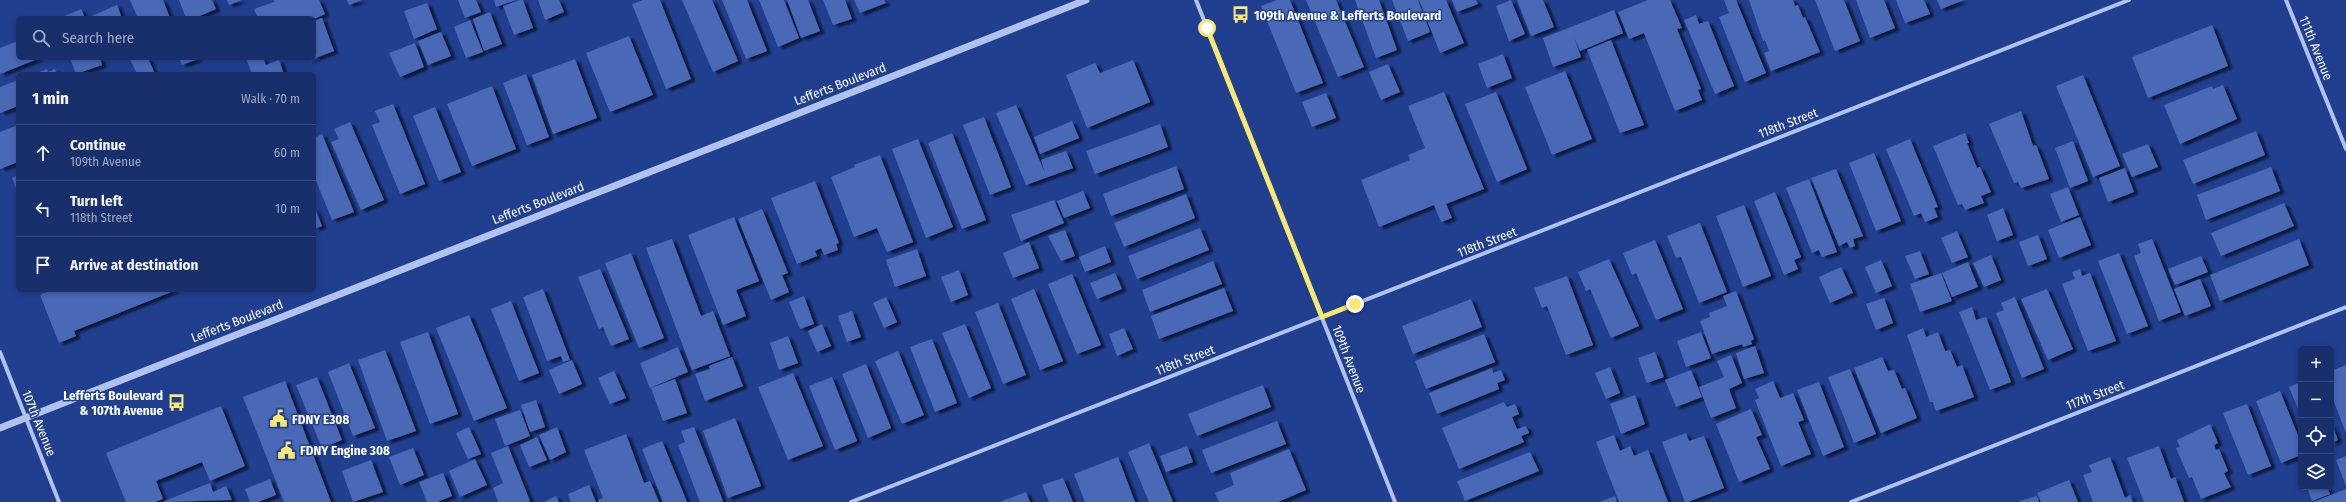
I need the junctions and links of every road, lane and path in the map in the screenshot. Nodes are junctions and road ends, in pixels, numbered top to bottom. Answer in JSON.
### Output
{"nodes":[{"id":1,"x":1086,"y":0,"type":"edge"},
{"id":2,"x":1196,"y":0,"type":"edge"},
{"id":3,"x":2129,"y":0,"type":"edge"},
{"id":4,"x":2286,"y":0,"type":"edge"},
{"id":5,"x":2346,"y":149,"type":"edge"},
{"id":6,"x":2346,"y":307,"type":"edge"},
{"id":7,"x":1322,"y":317,"type":"junction"},
{"id":8,"x":0,"y":352,"type":"edge"},
{"id":9,"x":26,"y":418,"type":"junction"},
{"id":10,"x":0,"y":428,"type":"edge"},
{"id":11,"x":59,"y":502,"type":"edge"},
{"id":12,"x":851,"y":502,"type":"edge"},
{"id":13,"x":1395,"y":502,"type":"edge"},
{"id":14,"x":1851,"y":502,"type":"edge"}],
"edges":[{"from":1,"to":9,"type":"street","name":"Lefferts Boulevard"},
{"from":2,"to":7,"type":"street","name":"109th Avenue"},
{"from":3,"to":7,"type":"street","name":"118th Street"},
{"from":4,"to":5,"type":"street","name":"111th Avenue"},
{"from":6,"to":14,"type":"street","name":"117th Street"},
{"from":7,"to":12,"type":"street","name":"118th Street"},
{"from":7,"to":13,"type":"street","name":"109th Avenue"},
{"from":8,"to":9,"type":"street","name":"107th Avenue"},
{"from":9,"to":10,"type":"street","name":"Lefferts Boulevard"},
{"from":9,"to":11,"type":"street","name":"107th Avenue"}]}
